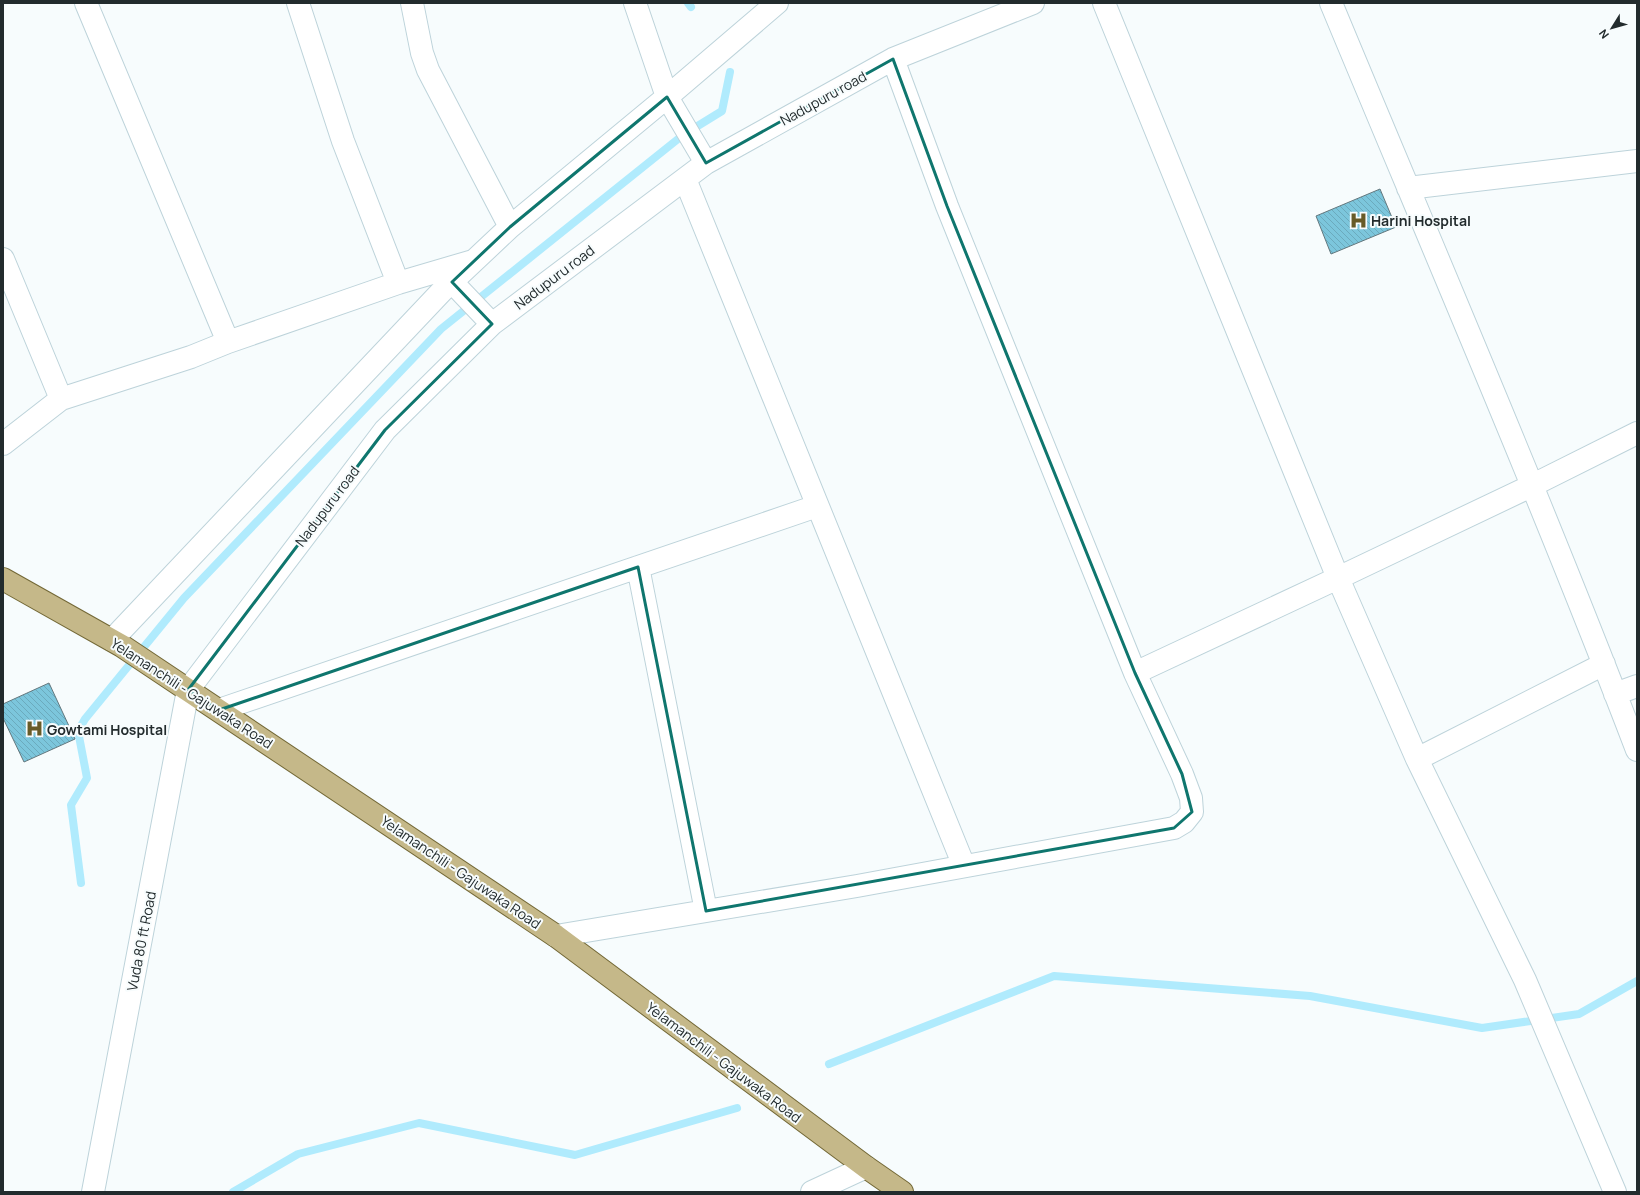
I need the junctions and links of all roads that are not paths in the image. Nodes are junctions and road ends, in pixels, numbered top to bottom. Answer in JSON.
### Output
{"nodes":[{"id":1,"x":86,"y":3,"type":"edge"},
{"id":2,"x":298,"y":3,"type":"edge"},
{"id":3,"x":412,"y":3,"type":"edge"},
{"id":4,"x":635,"y":3,"type":"edge"},
{"id":5,"x":777,"y":3,"type":"edge"},
{"id":6,"x":1033,"y":3,"type":"edge"},
{"id":7,"x":1104,"y":3,"type":"edge"},
{"id":8,"x":1331,"y":3,"type":"edge"},
{"id":9,"x":893,"y":59,"type":"junction"},
{"id":10,"x":667,"y":97,"type":"junction"},
{"id":11,"x":1637,"y":161,"type":"edge"},
{"id":12,"x":706,"y":163,"type":"junction"},
{"id":13,"x":685,"y":179,"type":"junction"},
{"id":14,"x":1408,"y":188,"type":"junction"},
{"id":15,"x":510,"y":227,"type":"junction"},
{"id":16,"x":3,"y":259,"type":"edge"},
{"id":17,"x":474,"y":261,"type":"junction"},
{"id":18,"x":452,"y":282,"type":"junction"},
{"id":19,"x":398,"y":283,"type":"junction"},
{"id":20,"x":492,"y":324,"type":"junction"},
{"id":21,"x":228,"y":342,"type":"junction"},
{"id":22,"x":61,"y":399,"type":"junction"},
{"id":23,"x":1637,"y":433,"type":"edge"},
{"id":24,"x":3,"y":444,"type":"edge"},
{"id":25,"x":1531,"y":486,"type":"junction"},
{"id":26,"x":817,"y":506,"type":"junction"},
{"id":27,"x":638,"y":567,"type":"junction"},
{"id":28,"x":1338,"y":578,"type":"junction"},
{"id":29,"x":3,"y":579,"type":"edge"},
{"id":30,"x":117,"y":643,"type":"junction"},
{"id":31,"x":1604,"y":664,"type":"junction"},
{"id":32,"x":1135,"y":673,"type":"junction"},
{"id":33,"x":182,"y":686,"type":"junction"},
{"id":34,"x":1637,"y":686,"type":"edge"},
{"id":35,"x":1615,"y":694,"type":"junction"},
{"id":36,"x":219,"y":710,"type":"junction"},
{"id":37,"x":1637,"y":750,"type":"edge"},
{"id":38,"x":1417,"y":759,"type":"junction"},
{"id":39,"x":964,"y":866,"type":"junction"},
{"id":40,"x":706,"y":911,"type":"junction"},
{"id":41,"x":556,"y":936,"type":"junction"},
{"id":42,"x":866,"y":1167,"type":"junction"},
{"id":43,"x":93,"y":1192,"type":"edge"},
{"id":44,"x":812,"y":1192,"type":"edge"},
{"id":45,"x":902,"y":1192,"type":"edge"},
{"id":46,"x":1615,"y":1192,"type":"edge"}],
"edges":[{"from":1,"to":21,"type":"street"},
{"from":2,"to":19,"type":"street"},
{"from":3,"to":15,"type":"street"},
{"from":4,"to":10,"type":"street"},
{"from":5,"to":10,"type":"street"},
{"from":6,"to":9,"type":"street","name":"Nadupuru road"},
{"from":7,"to":28,"type":"street"},
{"from":8,"to":14,"type":"street"},
{"from":9,"to":12,"type":"street","name":"Nadupuru road"},
{"from":9,"to":32,"type":"street"},
{"from":10,"to":12,"type":"street"},
{"from":10,"to":15,"type":"street"},
{"from":11,"to":14,"type":"street"},
{"from":12,"to":13,"type":"street","name":"Nadupuru road"},
{"from":13,"to":20,"type":"street","name":"Nadupuru road"},
{"from":13,"to":26,"type":"street"},
{"from":14,"to":25,"type":"street"},
{"from":15,"to":17,"type":"street"},
{"from":16,"to":22,"type":"street"},
{"from":17,"to":18,"type":"street"},
{"from":17,"to":19,"type":"street"},
{"from":18,"to":20,"type":"street"},
{"from":18,"to":30,"type":"street"},
{"from":19,"to":21,"type":"street"},
{"from":20,"to":33,"type":"street","name":"Nadupuru road"},
{"from":21,"to":22,"type":"street"},
{"from":22,"to":24,"type":"street"},
{"from":23,"to":25,"type":"street"},
{"from":25,"to":28,"type":"street"},
{"from":25,"to":31,"type":"street"},
{"from":26,"to":27,"type":"street"},
{"from":26,"to":39,"type":"street"},
{"from":27,"to":36,"type":"street"},
{"from":27,"to":40,"type":"street"},
{"from":28,"to":32,"type":"street"},
{"from":28,"to":38,"type":"street"},
{"from":29,"to":30,"type":"main road","name":"Yelamanchili - Gajuwaka Road"},
{"from":30,"to":33,"type":"main road","name":"Yelamanchili - Gajuwaka Road"},
{"from":31,"to":35,"type":"street"},
{"from":31,"to":38,"type":"street"},
{"from":32,"to":39,"type":"street"},
{"from":33,"to":36,"type":"main road","name":"Yelamanchili - Gajuwaka Road"},
{"from":33,"to":43,"type":"street","name":"Vuda 80 ft Road"},
{"from":34,"to":35,"type":"street"},
{"from":35,"to":37,"type":"street"},
{"from":36,"to":41,"type":"main road","name":"Yelamanchili - Gajuwaka Road"},
{"from":38,"to":46,"type":"street"},
{"from":39,"to":40,"type":"street"},
{"from":40,"to":41,"type":"street"},
{"from":41,"to":42,"type":"main road","name":"Yelamanchili - Gajuwaka Road"},
{"from":42,"to":44,"type":"street"},
{"from":42,"to":45,"type":"main road","name":"Yelamanchili - Gajuwaka Road"}]}
